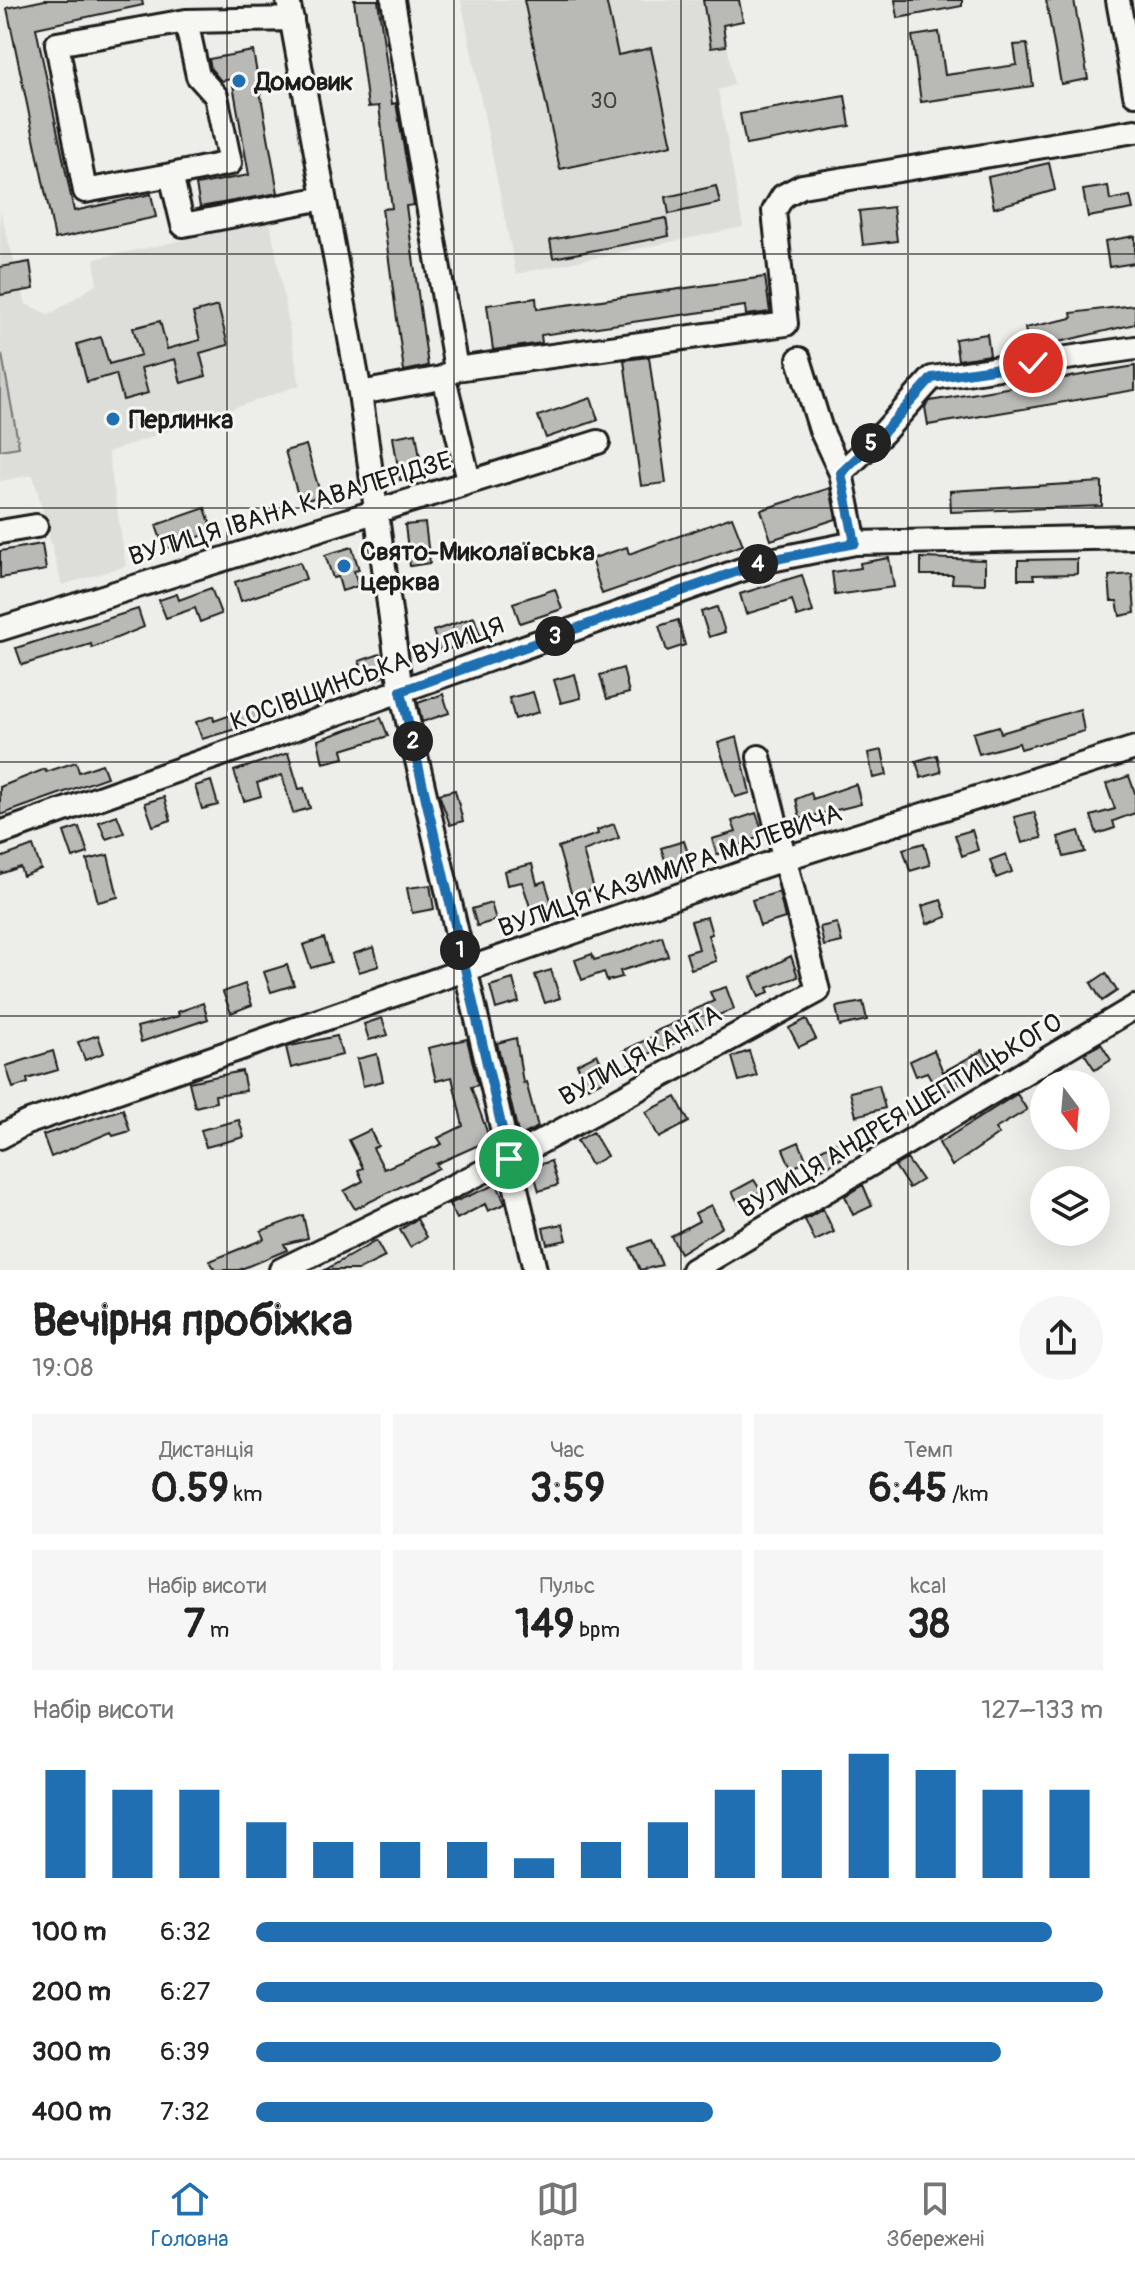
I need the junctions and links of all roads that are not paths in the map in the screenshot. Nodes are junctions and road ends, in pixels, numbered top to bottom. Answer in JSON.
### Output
{"nodes":[{"id":1,"x":393,"y":0,"type":"edge"},
{"id":2,"x":1118,"y":0,"type":"edge"},
{"id":3,"x":290,"y":10,"type":"edge"},
{"id":4,"x":186,"y":21,"type":"junction"},
{"id":5,"x":1135,"y":94,"type":"edge"},
{"id":6,"x":1135,"y":131,"type":"edge"},
{"id":7,"x":171,"y":175,"type":"junction"},
{"id":8,"x":324,"y":198,"type":"junction"},
{"id":9,"x":1135,"y":348,"type":"edge"},
{"id":10,"x":799,"y":359,"type":"dead end"},
{"id":11,"x":456,"y":369,"type":"junction"},
{"id":12,"x":447,"y":390,"type":"dead end"},
{"id":13,"x":360,"y":393,"type":"junction"},
{"id":14,"x":598,"y":442,"type":"dead end"},
{"id":15,"x":841,"y":473,"type":"junction"},
{"id":16,"x":469,"y":481,"type":"junction"},
{"id":17,"x":379,"y":508,"type":"junction"},
{"id":18,"x":36,"y":526,"type":"dead end"},
{"id":19,"x":0,"y":532,"type":"edge"},
{"id":20,"x":1135,"y":537,"type":"edge"},
{"id":21,"x":855,"y":543,"type":"junction"},
{"id":22,"x":0,"y":629,"type":"edge"},
{"id":23,"x":401,"y":691,"type":"junction"},
{"id":24,"x":1135,"y":748,"type":"edge"},
{"id":25,"x":759,"y":757,"type":"dead end"},
{"id":26,"x":0,"y":833,"type":"edge"},
{"id":27,"x":783,"y":859,"type":"junction"},
{"id":28,"x":465,"y":969,"type":"junction"},
{"id":29,"x":1135,"y":1007,"type":"edge"},
{"id":30,"x":0,"y":1137,"type":"edge"},
{"id":31,"x":509,"y":1159,"type":"junction"},
{"id":32,"x":281,"y":1270,"type":"edge"},
{"id":33,"x":535,"y":1270,"type":"edge"},
{"id":34,"x":693,"y":1270,"type":"edge"}],
"edges":[{"from":1,"to":11,"type":"street"},
{"from":2,"to":5,"type":"street"},
{"from":3,"to":4,"type":"street"},
{"from":3,"to":8,"type":"street"},
{"from":4,"to":7,"type":"street"},
{"from":4,"to":7,"type":"street"},
{"from":6,"to":11,"type":"street"},
{"from":7,"to":8,"type":"street"},
{"from":8,"to":13,"type":"street"},
{"from":9,"to":15,"type":"street"},
{"from":10,"to":15,"type":"street"},
{"from":11,"to":13,"type":"street"},
{"from":12,"to":16,"type":"street"},
{"from":13,"to":17,"type":"street"},
{"from":14,"to":16,"type":"street","name":"ВУЛИЦЯ ІВАНА КАВАЛЕРІДЗЕ"},
{"from":15,"to":21,"type":"street"},
{"from":16,"to":17,"type":"street","name":"ВУЛИЦЯ ІВАНА КАВАЛЕРІДЗЕ"},
{"from":17,"to":22,"type":"street","name":"ВУЛИЦЯ ІВАНА КАВАЛЕРІДЗЕ"},
{"from":17,"to":23,"type":"street"},
{"from":18,"to":19,"type":"street"},
{"from":20,"to":21,"type":"street","name":"КОСІВЩИНСЬКА ВУЛИЦЯ"},
{"from":21,"to":23,"type":"street","name":"КОСІВЩИНСЬКА ВУЛИЦЯ"},
{"from":23,"to":26,"type":"street","name":"КОСІВЩИНСЬКА ВУЛИЦЯ"},
{"from":23,"to":28,"type":"street"},
{"from":24,"to":27,"type":"street","name":"ВУЛИЦЯ КАЗИМИРА МАЛЕВИЧА"},
{"from":25,"to":27,"type":"street"},
{"from":27,"to":28,"type":"street","name":"ВУЛИЦЯ КАЗИМИРА МАЛЕВИЧА"},
{"from":27,"to":31,"type":"street","name":"ВУЛИЦЯ КАНТА"},
{"from":28,"to":30,"type":"street","name":"ВУЛИЦЯ КАЗИМИРА МАЛЕВИЧА"},
{"from":28,"to":31,"type":"street"},
{"from":29,"to":34,"type":"street","name":"ВУЛИЦЯ АНДРЕЯ ШЕПТИЦЬКОГО"},
{"from":31,"to":32,"type":"street","name":"ВУЛИЦЯ КАНТА"},
{"from":31,"to":33,"type":"street"}]}
